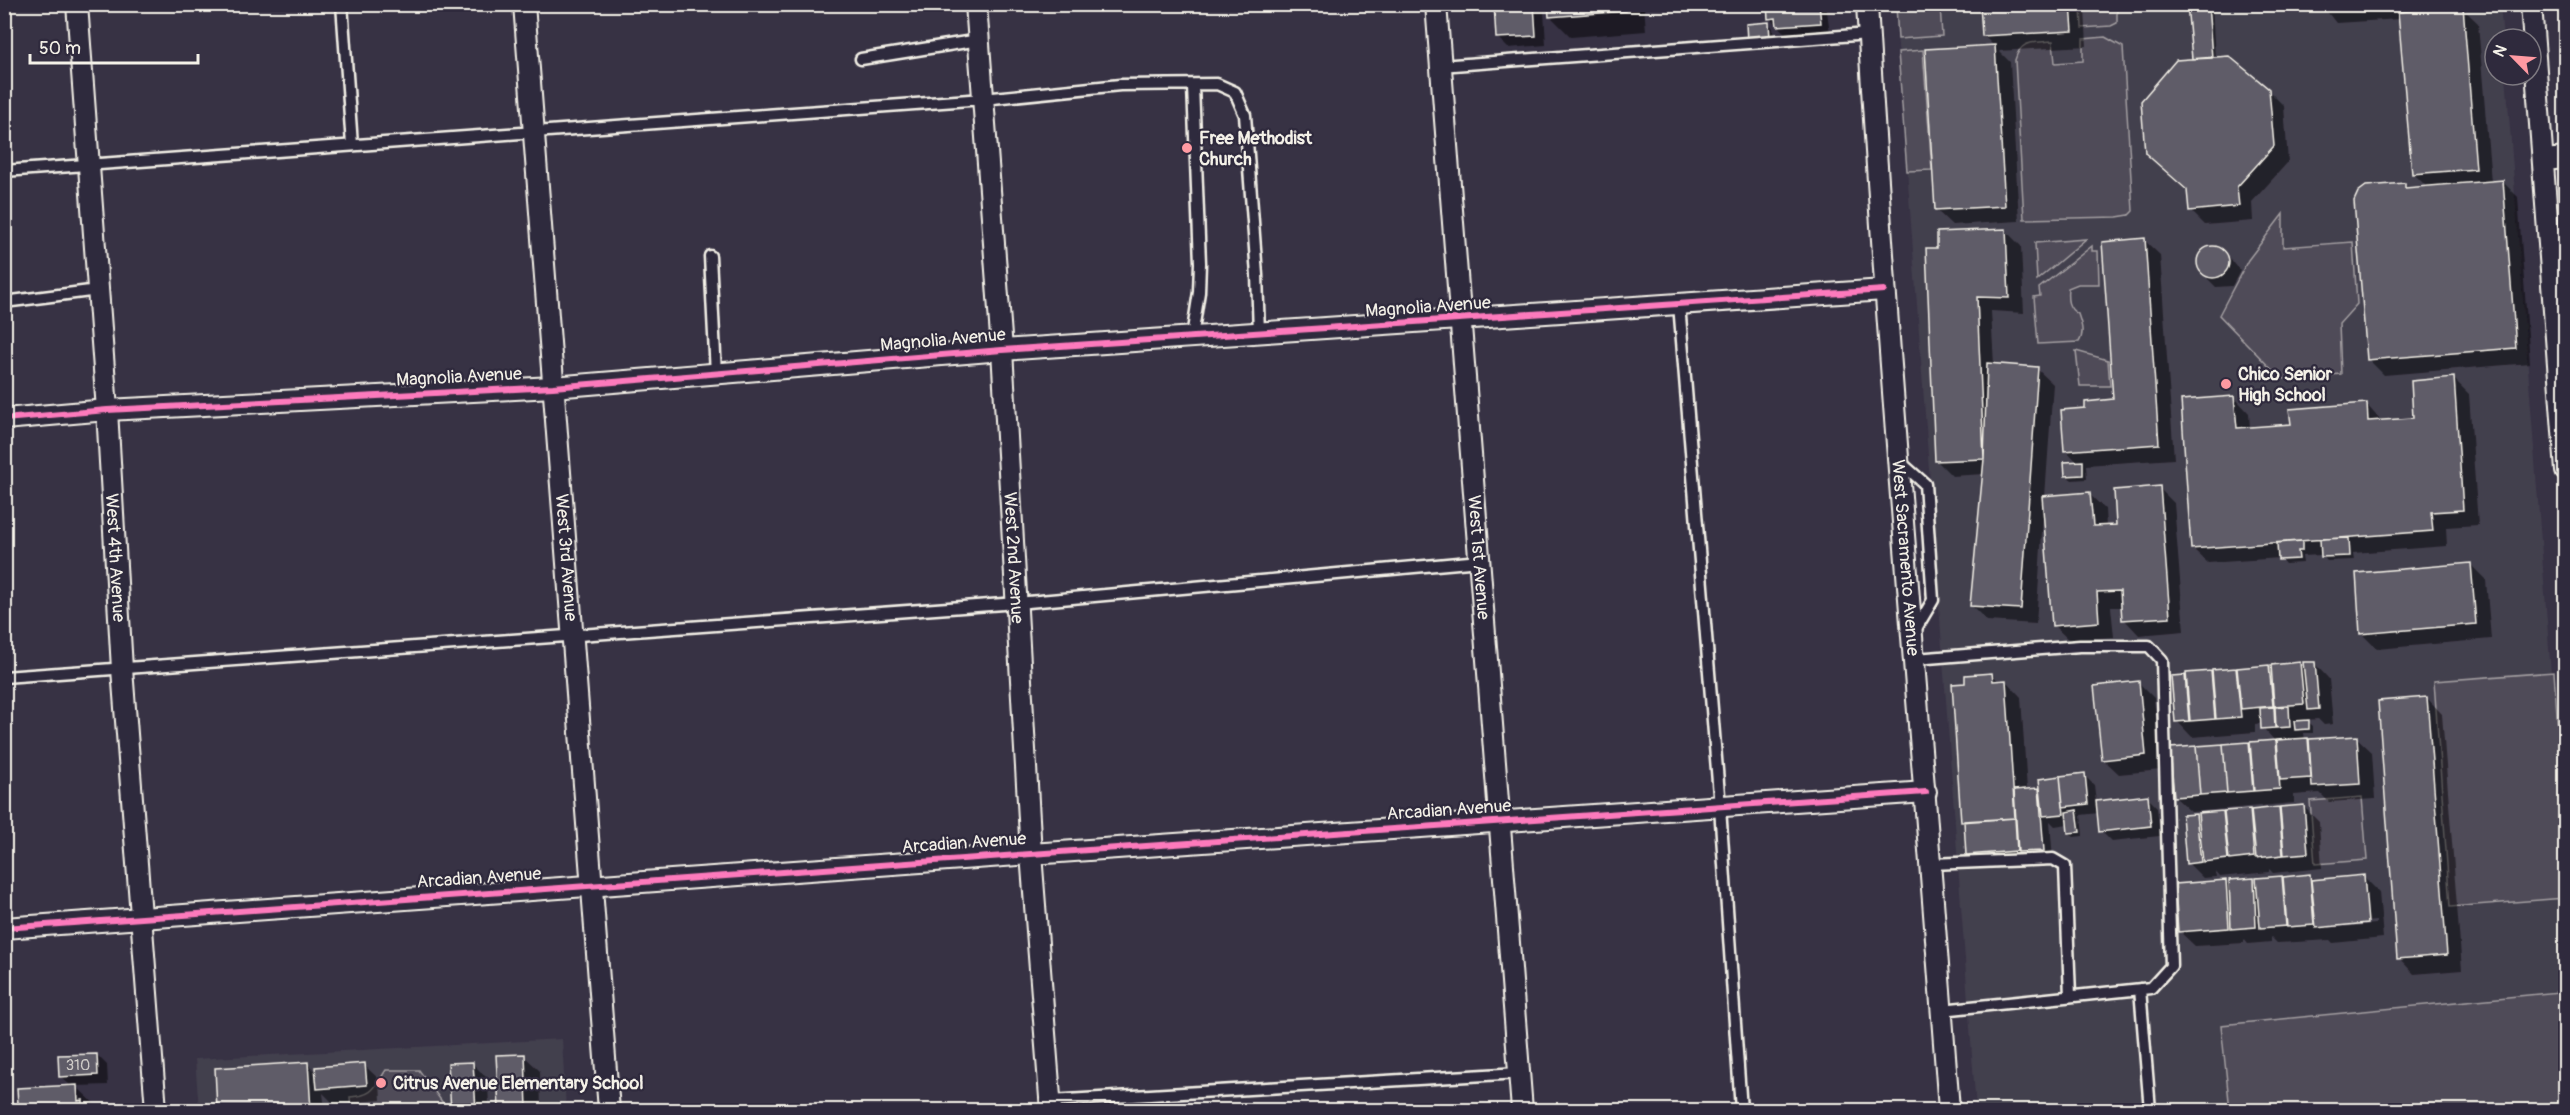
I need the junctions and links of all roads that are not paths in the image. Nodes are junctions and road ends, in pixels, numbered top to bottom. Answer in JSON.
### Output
{"nodes":[{"id":1,"x":77,"y":4,"type":"edge"},
{"id":2,"x":342,"y":4,"type":"edge"},
{"id":3,"x":524,"y":4,"type":"edge"},
{"id":4,"x":976,"y":4,"type":"edge"},
{"id":5,"x":1436,"y":4,"type":"edge"},
{"id":6,"x":1867,"y":4,"type":"edge"},
{"id":7,"x":2531,"y":4,"type":"edge"},
{"id":8,"x":1869,"y":34,"type":"junction"},
{"id":9,"x":979,"y":40,"type":"junction"},
{"id":10,"x":861,"y":58,"type":"dead end"},
{"id":11,"x":1440,"y":66,"type":"junction"},
{"id":12,"x":1193,"y":86,"type":"junction"},
{"id":13,"x":983,"y":99,"type":"junction"},
{"id":14,"x":534,"y":132,"type":"junction"},
{"id":15,"x":352,"y":145,"type":"junction"},
{"id":16,"x":2565,"y":158,"type":"edge"},
{"id":17,"x":2544,"y":160,"type":"junction"},
{"id":18,"x":89,"y":165,"type":"junction"},
{"id":19,"x":4,"y":171,"type":"edge"},
{"id":20,"x":710,"y":256,"type":"dead end"},
{"id":21,"x":98,"y":290,"type":"junction"},
{"id":22,"x":1884,"y":291,"type":"junction"},
{"id":23,"x":4,"y":302,"type":"edge"},
{"id":24,"x":1679,"y":304,"type":"junction"},
{"id":25,"x":1461,"y":320,"type":"junction"},
{"id":26,"x":1259,"y":333,"type":"junction"},
{"id":27,"x":1192,"y":338,"type":"junction"},
{"id":28,"x":1002,"y":350,"type":"junction"},
{"id":29,"x":716,"y":374,"type":"junction"},
{"id":30,"x":553,"y":387,"type":"junction"},
{"id":31,"x":107,"y":410,"type":"junction"},
{"id":32,"x":4,"y":419,"type":"edge"},
{"id":33,"x":2565,"y":471,"type":"edge"},
{"id":34,"x":1480,"y":561,"type":"junction"},
{"id":35,"x":1017,"y":603,"type":"junction"},
{"id":36,"x":573,"y":636,"type":"junction"},
{"id":37,"x":1915,"y":659,"type":"junction"},
{"id":38,"x":122,"y":669,"type":"junction"},
{"id":39,"x":4,"y":677,"type":"edge"},
{"id":40,"x":1926,"y":792,"type":"junction"},
{"id":41,"x":1720,"y":807,"type":"junction"},
{"id":42,"x":1500,"y":821,"type":"junction"},
{"id":43,"x":1031,"y":854,"type":"junction"},
{"id":44,"x":1931,"y":864,"type":"junction"},
{"id":45,"x":592,"y":885,"type":"junction"},
{"id":46,"x":141,"y":918,"type":"junction"},
{"id":47,"x":4,"y":928,"type":"edge"},
{"id":48,"x":2145,"y":988,"type":"junction"},
{"id":49,"x":2070,"y":996,"type":"junction"},
{"id":50,"x":1942,"y":1010,"type":"junction"},
{"id":51,"x":1519,"y":1073,"type":"junction"},
{"id":52,"x":1050,"y":1106,"type":"edge"},
{"id":53,"x":156,"y":1110,"type":"edge"},
{"id":54,"x":609,"y":1110,"type":"edge"},
{"id":55,"x":1522,"y":1110,"type":"edge"},
{"id":56,"x":1741,"y":1110,"type":"edge"},
{"id":57,"x":1949,"y":1110,"type":"edge"},
{"id":58,"x":2150,"y":1110,"type":"edge"}],
"edges":[{"from":1,"to":18,"type":"street","name":"West 4th Avenue"},
{"from":2,"to":15,"type":"lane"},
{"from":3,"to":14,"type":"street","name":"West 3rd Avenue"},
{"from":4,"to":9,"type":"street","name":"West 2nd Avenue"},
{"from":5,"to":11,"type":"street","name":"West 1st Avenue"},
{"from":6,"to":8,"type":"street","name":"West Sacramento Avenue"},
{"from":7,"to":17,"type":"street"},
{"from":8,"to":11,"type":"lane"},
{"from":8,"to":22,"type":"street","name":"West Sacramento Avenue"},
{"from":9,"to":10,"type":"lane"},
{"from":9,"to":13,"type":"street","name":"West 2nd Avenue"},
{"from":11,"to":25,"type":"street","name":"West 1st Avenue"},
{"from":12,"to":13,"type":"lane"},
{"from":12,"to":26,"type":"lane"},
{"from":12,"to":27,"type":"lane"},
{"from":13,"to":14,"type":"lane"},
{"from":13,"to":28,"type":"street","name":"West 2nd Avenue"},
{"from":14,"to":15,"type":"lane"},
{"from":14,"to":30,"type":"street","name":"West 3rd Avenue"},
{"from":15,"to":18,"type":"lane"},
{"from":16,"to":17,"type":"street"},
{"from":17,"to":33,"type":"street"},
{"from":18,"to":19,"type":"lane"},
{"from":18,"to":21,"type":"street","name":"West 4th Avenue"},
{"from":20,"to":29,"type":"lane"},
{"from":21,"to":23,"type":"lane"},
{"from":21,"to":31,"type":"street","name":"West 4th Avenue"},
{"from":22,"to":24,"type":"street","name":"Magnolia Avenue"},
{"from":22,"to":37,"type":"street","name":"West Sacramento Avenue"},
{"from":24,"to":25,"type":"street","name":"Magnolia Avenue"},
{"from":24,"to":41,"type":"lane"},
{"from":25,"to":26,"type":"street","name":"Magnolia Avenue"},
{"from":25,"to":34,"type":"street","name":"West 1st Avenue"},
{"from":26,"to":27,"type":"street","name":"Magnolia Avenue"},
{"from":27,"to":28,"type":"street","name":"Magnolia Avenue"},
{"from":28,"to":29,"type":"street","name":"Magnolia Avenue"},
{"from":28,"to":35,"type":"street","name":"West 2nd Avenue"},
{"from":29,"to":30,"type":"street","name":"Magnolia Avenue"},
{"from":30,"to":31,"type":"street","name":"Magnolia Avenue"},
{"from":30,"to":36,"type":"street","name":"West 3rd Avenue"},
{"from":31,"to":32,"type":"street","name":"Magnolia Avenue"},
{"from":31,"to":38,"type":"street","name":"West 4th Avenue"},
{"from":34,"to":35,"type":"lane"},
{"from":34,"to":42,"type":"street","name":"West 1st Avenue"},
{"from":35,"to":36,"type":"lane"},
{"from":35,"to":43,"type":"street","name":"West 2nd Avenue"},
{"from":36,"to":38,"type":"lane"},
{"from":36,"to":45,"type":"street","name":"West 3rd Avenue"},
{"from":37,"to":40,"type":"street","name":"West Sacramento Avenue"},
{"from":37,"to":48,"type":"lane"},
{"from":38,"to":39,"type":"lane"},
{"from":38,"to":46,"type":"street","name":"West 4th Avenue"},
{"from":40,"to":41,"type":"street","name":"Arcadian Avenue"},
{"from":40,"to":44,"type":"street","name":"West Sacramento Avenue"},
{"from":41,"to":42,"type":"street","name":"Arcadian Avenue"},
{"from":41,"to":56,"type":"lane"},
{"from":42,"to":43,"type":"street","name":"Arcadian Avenue"},
{"from":42,"to":51,"type":"street","name":"West 1st Avenue"},
{"from":43,"to":45,"type":"street","name":"Arcadian Avenue"},
{"from":43,"to":52,"type":"street","name":"West 2nd Avenue"},
{"from":44,"to":49,"type":"lane"},
{"from":44,"to":50,"type":"street","name":"West Sacramento Avenue"},
{"from":45,"to":46,"type":"street","name":"Arcadian Avenue"},
{"from":45,"to":54,"type":"street","name":"West 3rd Avenue"},
{"from":46,"to":47,"type":"street","name":"Arcadian Avenue"},
{"from":46,"to":53,"type":"street","name":"West 4th Avenue"},
{"from":48,"to":49,"type":"lane"},
{"from":48,"to":58,"type":"lane"},
{"from":49,"to":50,"type":"lane"},
{"from":50,"to":57,"type":"street","name":"West Sacramento Avenue"},
{"from":51,"to":52,"type":"lane"},
{"from":51,"to":55,"type":"street","name":"West 1st Avenue"}]}
